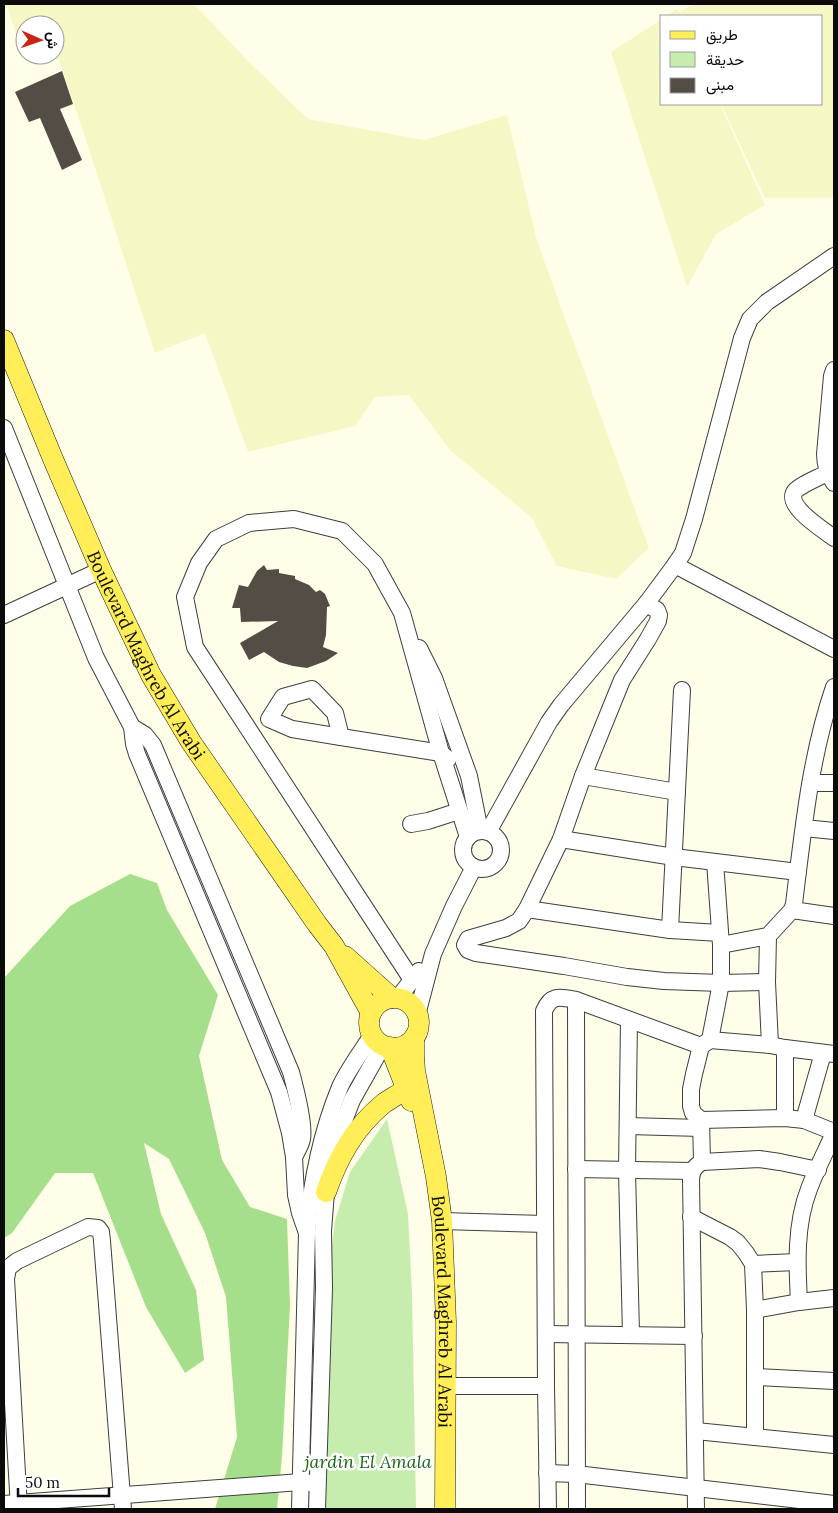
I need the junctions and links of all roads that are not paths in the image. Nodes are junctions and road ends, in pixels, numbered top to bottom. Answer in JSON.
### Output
{"nodes":[{"id":1,"x":834,"y":256,"type":"edge"},
{"id":2,"x":4,"y":340,"type":"edge"},
{"id":3,"x":834,"y":370,"type":"edge"},
{"id":4,"x":4,"y":428,"type":"edge"},
{"id":5,"x":829,"y":453,"type":"edge"},
{"id":6,"x":831,"y":478,"type":"edge"},
{"id":7,"x":834,"y":538,"type":"edge"},
{"id":8,"x":675,"y":565,"type":"junction"},
{"id":9,"x":101,"y":570,"type":"junction"},
{"id":10,"x":68,"y":585,"type":"junction"},
{"id":11,"x":646,"y":604,"type":"junction"},
{"id":12,"x":5,"y":611,"type":"edge"},
{"id":13,"x":402,"y":613,"type":"junction"},
{"id":14,"x":834,"y":649,"type":"edge"},
{"id":15,"x":834,"y":687,"type":"edge"},
{"id":16,"x":682,"y":690,"type":"dead end"},
{"id":17,"x":341,"y":737,"type":"dead end"},
{"id":18,"x":441,"y":753,"type":"junction"},
{"id":19,"x":469,"y":776,"type":"junction"},
{"id":20,"x":583,"y":776,"type":"junction"},
{"id":21,"x":811,"y":783,"type":"junction"},
{"id":22,"x":834,"y":783,"type":"edge"},
{"id":23,"x":677,"y":792,"type":"junction"},
{"id":24,"x":459,"y":810,"type":"junction"},
{"id":25,"x":410,"y":824,"type":"dead end"},
{"id":26,"x":804,"y":828,"type":"junction"},
{"id":27,"x":834,"y":831,"type":"edge"},
{"id":28,"x":479,"y":834,"type":"junction"},
{"id":29,"x":561,"y":839,"type":"junction"},
{"id":30,"x":674,"y":857,"type":"junction"},
{"id":31,"x":715,"y":862,"type":"junction"},
{"id":32,"x":474,"y":867,"type":"junction"},
{"id":33,"x":798,"y":872,"type":"junction"},
{"id":34,"x":527,"y":909,"type":"junction"},
{"id":35,"x":792,"y":910,"type":"junction"},
{"id":36,"x":834,"y":916,"type":"edge"},
{"id":37,"x":670,"y":930,"type":"junction"},
{"id":38,"x":768,"y":936,"type":"junction"},
{"id":39,"x":721,"y":939,"type":"junction"},
{"id":40,"x":334,"y":946,"type":"junction"},
{"id":41,"x":433,"y":954,"type":"junction"},
{"id":42,"x":412,"y":980,"type":"junction"},
{"id":43,"x":767,"y":982,"type":"junction"},
{"id":44,"x":721,"y":983,"type":"junction"},
{"id":45,"x":395,"y":998,"type":"junction"},
{"id":46,"x":576,"y":1000,"type":"junction"},
{"id":47,"x":371,"y":1013,"type":"junction"},
{"id":48,"x":417,"y":1015,"type":"junction"},
{"id":49,"x":628,"y":1020,"type":"junction"},
{"id":50,"x":414,"y":1038,"type":"junction"},
{"id":51,"x":382,"y":1042,"type":"junction"},
{"id":52,"x":706,"y":1043,"type":"junction"},
{"id":53,"x":778,"y":1046,"type":"junction"},
{"id":54,"x":828,"y":1054,"type":"edge"},
{"id":55,"x":406,"y":1089,"type":"junction"},
{"id":56,"x":785,"y":1118,"type":"junction"},
{"id":57,"x":804,"y":1120,"type":"junction"},
{"id":58,"x":701,"y":1124,"type":"junction"},
{"id":59,"x":628,"y":1126,"type":"junction"},
{"id":60,"x":834,"y":1132,"type":"edge"},
{"id":61,"x":429,"y":1144,"type":"junction"},
{"id":62,"x":697,"y":1166,"type":"junction"},
{"id":63,"x":576,"y":1169,"type":"junction"},
{"id":64,"x":627,"y":1170,"type":"junction"},
{"id":65,"x":818,"y":1170,"type":"junction"},
{"id":66,"x":326,"y":1192,"type":"junction"},
{"id":67,"x":691,"y":1216,"type":"junction"},
{"id":68,"x":442,"y":1220,"type":"junction"},
{"id":69,"x":545,"y":1224,"type":"junction"},
{"id":70,"x":307,"y":1233,"type":"junction"},
{"id":71,"x":797,"y":1262,"type":"junction"},
{"id":72,"x":753,"y":1264,"type":"junction"},
{"id":73,"x":834,"y":1298,"type":"edge"},
{"id":74,"x":798,"y":1302,"type":"junction"},
{"id":75,"x":755,"y":1310,"type":"junction"},
{"id":76,"x":546,"y":1334,"type":"junction"},
{"id":77,"x":576,"y":1334,"type":"junction"},
{"id":78,"x":631,"y":1334,"type":"junction"},
{"id":79,"x":694,"y":1336,"type":"junction"},
{"id":80,"x":755,"y":1376,"type":"junction"},
{"id":81,"x":834,"y":1381,"type":"edge"},
{"id":82,"x":446,"y":1386,"type":"junction"},
{"id":83,"x":546,"y":1386,"type":"junction"},
{"id":84,"x":696,"y":1431,"type":"junction"},
{"id":85,"x":755,"y":1437,"type":"junction"},
{"id":86,"x":834,"y":1445,"type":"edge"},
{"id":87,"x":547,"y":1473,"type":"junction"},
{"id":88,"x":576,"y":1474,"type":"junction"},
{"id":89,"x":301,"y":1482,"type":"junction"},
{"id":90,"x":318,"y":1483,"type":"junction"},
{"id":91,"x":696,"y":1487,"type":"junction"},
{"id":92,"x":122,"y":1502,"type":"edge"},
{"id":93,"x":834,"y":1504,"type":"edge"},
{"id":94,"x":14,"y":1506,"type":"edge"},
{"id":95,"x":300,"y":1509,"type":"edge"},
{"id":96,"x":317,"y":1509,"type":"edge"},
{"id":97,"x":445,"y":1509,"type":"edge"},
{"id":98,"x":548,"y":1509,"type":"edge"},
{"id":99,"x":577,"y":1509,"type":"edge"},
{"id":100,"x":696,"y":1509,"type":"edge"}],
"edges":[{"from":1,"to":8,"type":"street"},
{"from":2,"to":9,"type":"main road","name":"Boulevard Maghreb Al Arabi"},
{"from":3,"to":5,"type":"street"},
{"from":4,"to":10,"type":"street"},
{"from":5,"to":6,"type":"street"},
{"from":6,"to":7,"type":"street"},
{"from":8,"to":11,"type":"street"},
{"from":8,"to":14,"type":"street"},
{"from":9,"to":10,"type":"street"},
{"from":9,"to":40,"type":"main road","name":"Boulevard Maghreb Al Arabi"},
{"from":10,"to":12,"type":"street"},
{"from":10,"to":70,"type":"street"},
{"from":11,"to":20,"type":"street"},
{"from":11,"to":28,"type":"street"},
{"from":13,"to":18,"type":"street"},
{"from":13,"to":19,"type":"street"},
{"from":13,"to":42,"type":"street"},
{"from":15,"to":21,"type":"street"},
{"from":16,"to":23,"type":"street"},
{"from":17,"to":18,"type":"street"},
{"from":18,"to":19,"type":"street"},
{"from":18,"to":24,"type":"street"},
{"from":19,"to":28,"type":"street"},
{"from":20,"to":23,"type":"street"},
{"from":20,"to":29,"type":"street"},
{"from":21,"to":22,"type":"street"},
{"from":21,"to":26,"type":"street"},
{"from":23,"to":30,"type":"street"},
{"from":24,"to":25,"type":"street"},
{"from":24,"to":28,"type":"street"},
{"from":26,"to":27,"type":"street"},
{"from":26,"to":33,"type":"street"},
{"from":28,"to":32,"type":"street"},
{"from":28,"to":32,"type":"street"},
{"from":29,"to":30,"type":"street"},
{"from":29,"to":34,"type":"street"},
{"from":30,"to":31,"type":"street"},
{"from":30,"to":37,"type":"street"},
{"from":31,"to":33,"type":"street"},
{"from":31,"to":39,"type":"street"},
{"from":32,"to":41,"type":"street"},
{"from":33,"to":35,"type":"street"},
{"from":34,"to":37,"type":"street"},
{"from":34,"to":44,"type":"street"},
{"from":35,"to":36,"type":"street"},
{"from":35,"to":38,"type":"street"},
{"from":37,"to":39,"type":"street"},
{"from":38,"to":39,"type":"street"},
{"from":38,"to":43,"type":"street"},
{"from":39,"to":44,"type":"street"},
{"from":40,"to":45,"type":"main road","name":"Boulevard Maghreb Al Arabi"},
{"from":40,"to":47,"type":"main road","name":"Boulevard Maghreb Al Arabi"},
{"from":41,"to":42,"type":"street"},
{"from":41,"to":48,"type":"street"},
{"from":42,"to":45,"type":"street"},
{"from":43,"to":44,"type":"street"},
{"from":43,"to":53,"type":"street"},
{"from":44,"to":52,"type":"street"},
{"from":45,"to":47,"type":"main road"},
{"from":45,"to":48,"type":"main road"},
{"from":46,"to":49,"type":"street"},
{"from":46,"to":63,"type":"street"},
{"from":46,"to":69,"type":"street"},
{"from":47,"to":51,"type":"main road"},
{"from":48,"to":50,"type":"main road"},
{"from":49,"to":52,"type":"street"},
{"from":49,"to":59,"type":"street"},
{"from":50,"to":51,"type":"main road"},
{"from":50,"to":61,"type":"main road","name":"Boulevard Maghreb Al Arabi"},
{"from":51,"to":55,"type":"main road","name":"Boulevard Maghreb Al Arabi"},
{"from":51,"to":66,"type":"street"},
{"from":51,"to":70,"type":"street"},
{"from":52,"to":53,"type":"street"},
{"from":52,"to":58,"type":"street"},
{"from":53,"to":54,"type":"street"},
{"from":53,"to":56,"type":"street"},
{"from":54,"to":57,"type":"street"},
{"from":55,"to":61,"type":"main road","name":"Boulevard Maghreb Al Arabi"},
{"from":55,"to":66,"type":"main road"},
{"from":56,"to":57,"type":"street"},
{"from":56,"to":58,"type":"street"},
{"from":57,"to":60,"type":"street"},
{"from":58,"to":59,"type":"street"},
{"from":58,"to":62,"type":"street"},
{"from":59,"to":64,"type":"street"},
{"from":60,"to":65,"type":"street"},
{"from":61,"to":68,"type":"main road","name":"Boulevard Maghreb Al Arabi"},
{"from":62,"to":64,"type":"street"},
{"from":62,"to":65,"type":"street"},
{"from":62,"to":67,"type":"street"},
{"from":63,"to":64,"type":"street"},
{"from":63,"to":77,"type":"street"},
{"from":64,"to":78,"type":"street"},
{"from":65,"to":71,"type":"street"},
{"from":66,"to":90,"type":"street"},
{"from":67,"to":72,"type":"street"},
{"from":67,"to":79,"type":"street"},
{"from":68,"to":69,"type":"street"},
{"from":68,"to":82,"type":"main road","name":"Boulevard Maghreb Al Arabi"},
{"from":69,"to":76,"type":"street"},
{"from":70,"to":89,"type":"street"},
{"from":71,"to":72,"type":"street"},
{"from":71,"to":74,"type":"street"},
{"from":72,"to":75,"type":"street"},
{"from":73,"to":74,"type":"street"},
{"from":74,"to":75,"type":"street"},
{"from":75,"to":80,"type":"street"},
{"from":76,"to":77,"type":"street"},
{"from":76,"to":83,"type":"street"},
{"from":77,"to":78,"type":"street"},
{"from":77,"to":88,"type":"street"},
{"from":78,"to":79,"type":"street"},
{"from":79,"to":84,"type":"street"},
{"from":80,"to":81,"type":"street"},
{"from":80,"to":85,"type":"street"},
{"from":82,"to":83,"type":"street"},
{"from":82,"to":97,"type":"main road","name":"Boulevard Maghreb Al Arabi"},
{"from":83,"to":87,"type":"street"},
{"from":84,"to":85,"type":"street"},
{"from":84,"to":91,"type":"street"},
{"from":85,"to":86,"type":"street"},
{"from":87,"to":88,"type":"street"},
{"from":87,"to":98,"type":"street"},
{"from":88,"to":91,"type":"street"},
{"from":88,"to":99,"type":"street"},
{"from":89,"to":90,"type":"street"},
{"from":89,"to":92,"type":"street"},
{"from":89,"to":95,"type":"street"},
{"from":90,"to":96,"type":"street"},
{"from":91,"to":93,"type":"street"},
{"from":91,"to":100,"type":"street"},
{"from":92,"to":94,"type":"street"},
{"from":92,"to":94,"type":"street"}]}
